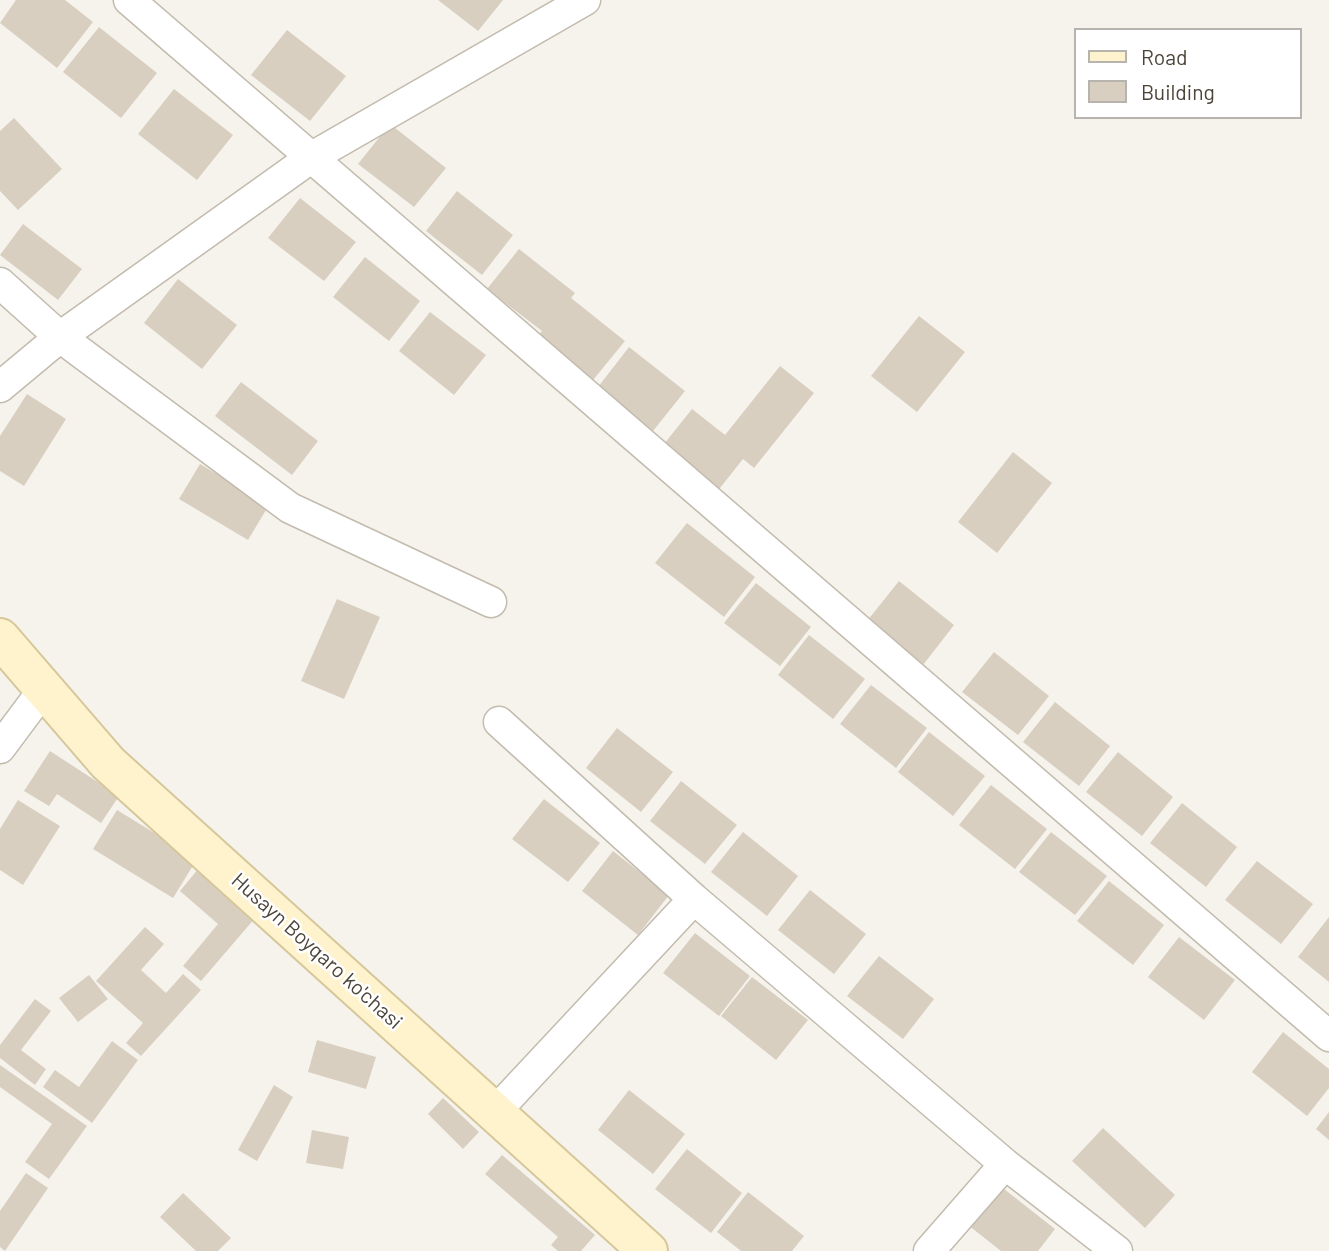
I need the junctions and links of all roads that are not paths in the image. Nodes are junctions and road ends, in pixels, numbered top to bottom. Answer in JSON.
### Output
{"nodes":[{"id":1,"x":129,"y":0,"type":"edge"},
{"id":2,"x":568,"y":4,"type":"edge"},
{"id":3,"x":312,"y":157,"type":"junction"},
{"id":4,"x":0,"y":283,"type":"edge"},
{"id":5,"x":60,"y":337,"type":"junction"},
{"id":6,"x":0,"y":387,"type":"edge"},
{"id":7,"x":491,"y":602,"type":"dead end"},
{"id":8,"x":0,"y":638,"type":"edge"},
{"id":9,"x":44,"y":689,"type":"junction"},
{"id":10,"x":499,"y":722,"type":"dead end"},
{"id":11,"x":0,"y":748,"type":"edge"},
{"id":12,"x":694,"y":899,"type":"junction"},
{"id":13,"x":1329,"y":1036,"type":"edge"},
{"id":14,"x":495,"y":1112,"type":"junction"},
{"id":15,"x":1005,"y":1164,"type":"junction"},
{"id":16,"x":648,"y":1251,"type":"edge"},
{"id":17,"x":929,"y":1251,"type":"edge"},
{"id":18,"x":1116,"y":1251,"type":"edge"}],
"edges":[{"from":1,"to":3,"type":"street"},
{"from":2,"to":3,"type":"street"},
{"from":3,"to":5,"type":"street"},
{"from":3,"to":13,"type":"street"},
{"from":4,"to":5,"type":"street"},
{"from":5,"to":6,"type":"street"},
{"from":5,"to":7,"type":"street"},
{"from":8,"to":9,"type":"main road","name":"Husayn Boyqaro ko'chasi"},
{"from":9,"to":11,"type":"street"},
{"from":9,"to":14,"type":"main road","name":"Husayn Boyqaro ko'chasi"},
{"from":10,"to":12,"type":"street"},
{"from":12,"to":14,"type":"street"},
{"from":12,"to":15,"type":"street"},
{"from":14,"to":16,"type":"main road","name":"Husayn Boyqaro ko'chasi"},
{"from":15,"to":17,"type":"street"},
{"from":15,"to":18,"type":"street"}]}
